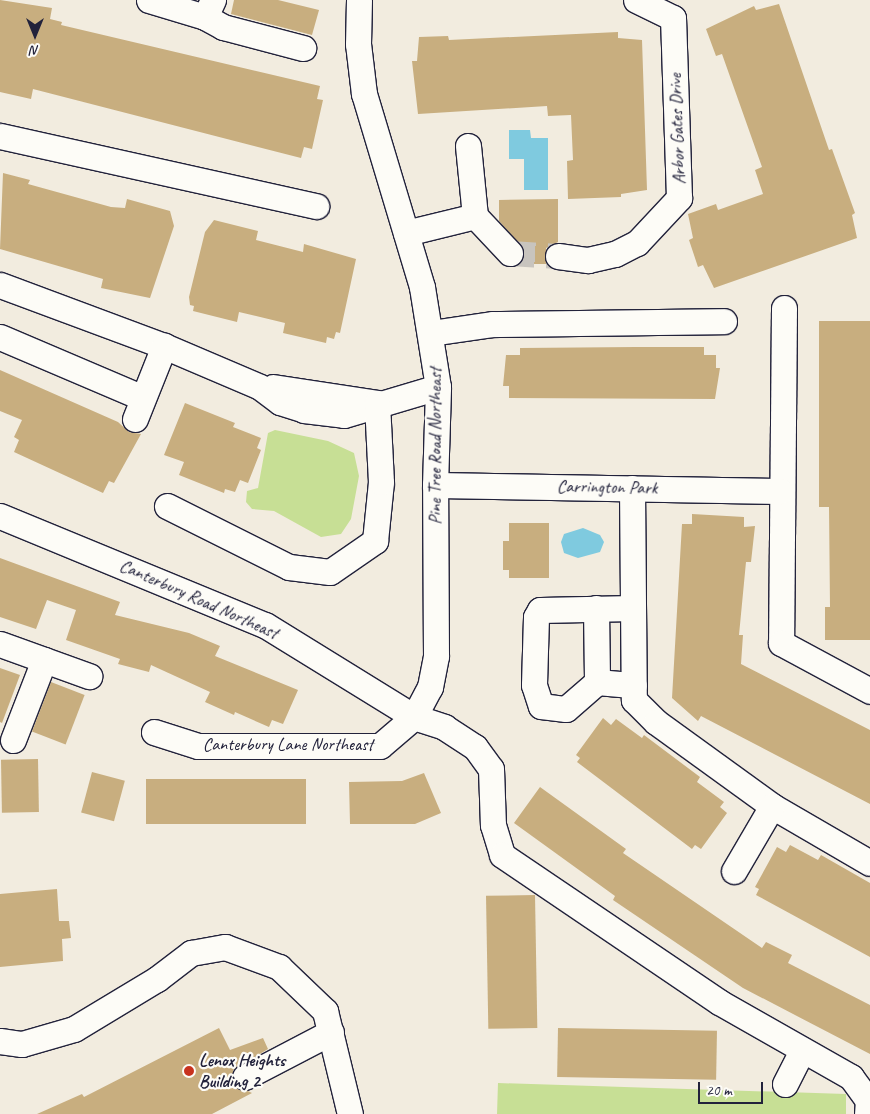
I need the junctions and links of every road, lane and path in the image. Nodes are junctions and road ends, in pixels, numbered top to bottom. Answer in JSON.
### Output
{"nodes":[{"id":1,"x":149,"y":0,"type":"edge"},
{"id":2,"x":359,"y":0,"type":"edge"},
{"id":3,"x":636,"y":0,"type":"edge"},
{"id":4,"x":209,"y":9,"type":"edge"},
{"id":5,"x":303,"y":48,"type":"dead end"},
{"id":6,"x":0,"y":136,"type":"edge"},
{"id":7,"x":468,"y":146,"type":"dead end"},
{"id":8,"x":316,"y":206,"type":"dead end"},
{"id":9,"x":475,"y":216,"type":"junction"},
{"id":10,"x":406,"y":234,"type":"junction"},
{"id":11,"x":510,"y":253,"type":"tunnel mouth"},
{"id":12,"x":558,"y":256,"type":"tunnel mouth"},
{"id":13,"x":0,"y":285,"type":"edge"},
{"id":14,"x":784,"y":308,"type":"dead end"},
{"id":15,"x":724,"y":321,"type":"dead end"},
{"id":16,"x":431,"y":333,"type":"junction"},
{"id":17,"x":0,"y":337,"type":"edge"},
{"id":18,"x":164,"y":346,"type":"junction"},
{"id":19,"x":438,"y":387,"type":"junction"},
{"id":20,"x":377,"y":403,"type":"junction"},
{"id":21,"x":434,"y":485,"type":"junction"},
{"id":22,"x":632,"y":488,"type":"junction"},
{"id":23,"x":780,"y":491,"type":"junction"},
{"id":24,"x":167,"y":506,"type":"dead end"},
{"id":25,"x":1,"y":518,"type":"edge"},
{"id":26,"x":596,"y":608,"type":"junction"},
{"id":27,"x":633,"y":608,"type":"junction"},
{"id":28,"x":0,"y":644,"type":"edge"},
{"id":29,"x":44,"y":660,"type":"junction"},
{"id":30,"x":89,"y":676,"type":"dead end"},
{"id":31,"x":597,"y":682,"type":"junction"},
{"id":32,"x":634,"y":685,"type":"junction"},
{"id":33,"x":870,"y":691,"type":"edge"},
{"id":34,"x":414,"y":717,"type":"junction"},
{"id":35,"x":154,"y":732,"type":"dead end"},
{"id":36,"x":13,"y":740,"type":"dead end"},
{"id":37,"x":772,"y":806,"type":"junction"},
{"id":38,"x":870,"y":863,"type":"edge"},
{"id":39,"x":734,"y":871,"type":"dead end"},
{"id":40,"x":331,"y":1032,"type":"junction"},
{"id":41,"x":0,"y":1041,"type":"edge"},
{"id":42,"x":802,"y":1050,"type":"junction"},
{"id":43,"x":245,"y":1077,"type":"dead end"},
{"id":44,"x":786,"y":1084,"type":"dead end"},
{"id":45,"x":350,"y":1114,"type":"edge"},
{"id":46,"x":867,"y":1114,"type":"edge"}],
"edges":[{"from":1,"to":4,"type":"street"},
{"from":2,"to":10,"type":"street","name":"Pine Tree Road Northeast"},
{"from":3,"to":12,"type":"street","name":"Arbor Gates Drive"},
{"from":4,"to":5,"type":"street"},
{"from":6,"to":8,"type":"street"},
{"from":7,"to":9,"type":"street"},
{"from":9,"to":10,"type":"street"},
{"from":9,"to":11,"type":"street"},
{"from":10,"to":16,"type":"street","name":"Pine Tree Road Northeast"},
{"from":13,"to":18,"type":"street"},
{"from":14,"to":23,"type":"street"},
{"from":15,"to":16,"type":"street"},
{"from":16,"to":19,"type":"street","name":"Pine Tree Road Northeast"},
{"from":17,"to":18,"type":"street"},
{"from":18,"to":20,"type":"street"},
{"from":19,"to":20,"type":"street"},
{"from":19,"to":21,"type":"street","name":"Pine Tree Road Northeast"},
{"from":20,"to":24,"type":"street"},
{"from":21,"to":22,"type":"street","name":"Carrington Park"},
{"from":21,"to":34,"type":"street","name":"Pine Tree Road Northeast"},
{"from":22,"to":23,"type":"street","name":"Carrington Park"},
{"from":22,"to":27,"type":"street"},
{"from":23,"to":33,"type":"street"},
{"from":25,"to":34,"type":"street","name":"Canterbury Road Northeast"},
{"from":26,"to":27,"type":"street"},
{"from":26,"to":31,"type":"street"},
{"from":26,"to":31,"type":"street"},
{"from":27,"to":32,"type":"street"},
{"from":28,"to":29,"type":"street"},
{"from":29,"to":30,"type":"street"},
{"from":29,"to":36,"type":"street"},
{"from":31,"to":32,"type":"street"},
{"from":32,"to":37,"type":"street"},
{"from":34,"to":35,"type":"street","name":"Canterbury Lane Northeast"},
{"from":34,"to":42,"type":"street","name":"Canterbury Road Northeast"},
{"from":37,"to":38,"type":"street"},
{"from":37,"to":39,"type":"street"},
{"from":40,"to":41,"type":"street"},
{"from":40,"to":43,"type":"street"},
{"from":40,"to":45,"type":"street"},
{"from":42,"to":44,"type":"street"},
{"from":42,"to":46,"type":"street","name":"Canterbury Road Northeast"}]}
